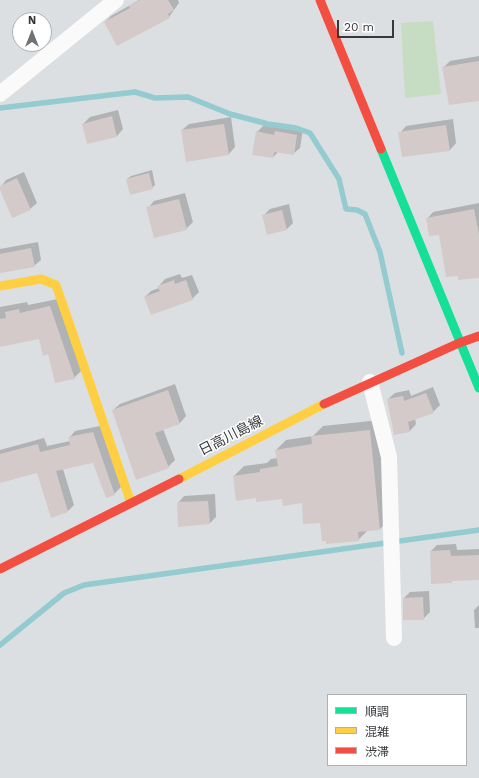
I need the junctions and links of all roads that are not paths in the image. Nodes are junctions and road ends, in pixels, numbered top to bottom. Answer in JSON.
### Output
{"nodes":[{"id":1,"x":116,"y":0,"type":"edge"},
{"id":2,"x":320,"y":0,"type":"edge"},
{"id":3,"x":0,"y":94,"type":"edge"},
{"id":4,"x":0,"y":286,"type":"edge"},
{"id":5,"x":479,"y":336,"type":"edge"},
{"id":6,"x":459,"y":343,"type":"junction"},
{"id":7,"x":370,"y":382,"type":"junction"},
{"id":8,"x":479,"y":388,"type":"edge"},
{"id":9,"x":131,"y":503,"type":"junction"},
{"id":10,"x":0,"y":569,"type":"edge"},
{"id":11,"x":394,"y":638,"type":"dead end"}],
"edges":[{"from":1,"to":3,"type":"street"},
{"from":2,"to":6,"type":"street"},
{"from":4,"to":9,"type":"street"},
{"from":5,"to":6,"type":"street","name":"日高川島線"},
{"from":6,"to":7,"type":"street","name":"日高川島線"},
{"from":6,"to":8,"type":"street"},
{"from":7,"to":9,"type":"street","name":"日高川島線"},
{"from":7,"to":11,"type":"street"},
{"from":9,"to":10,"type":"street","name":"日高川島線"}]}
